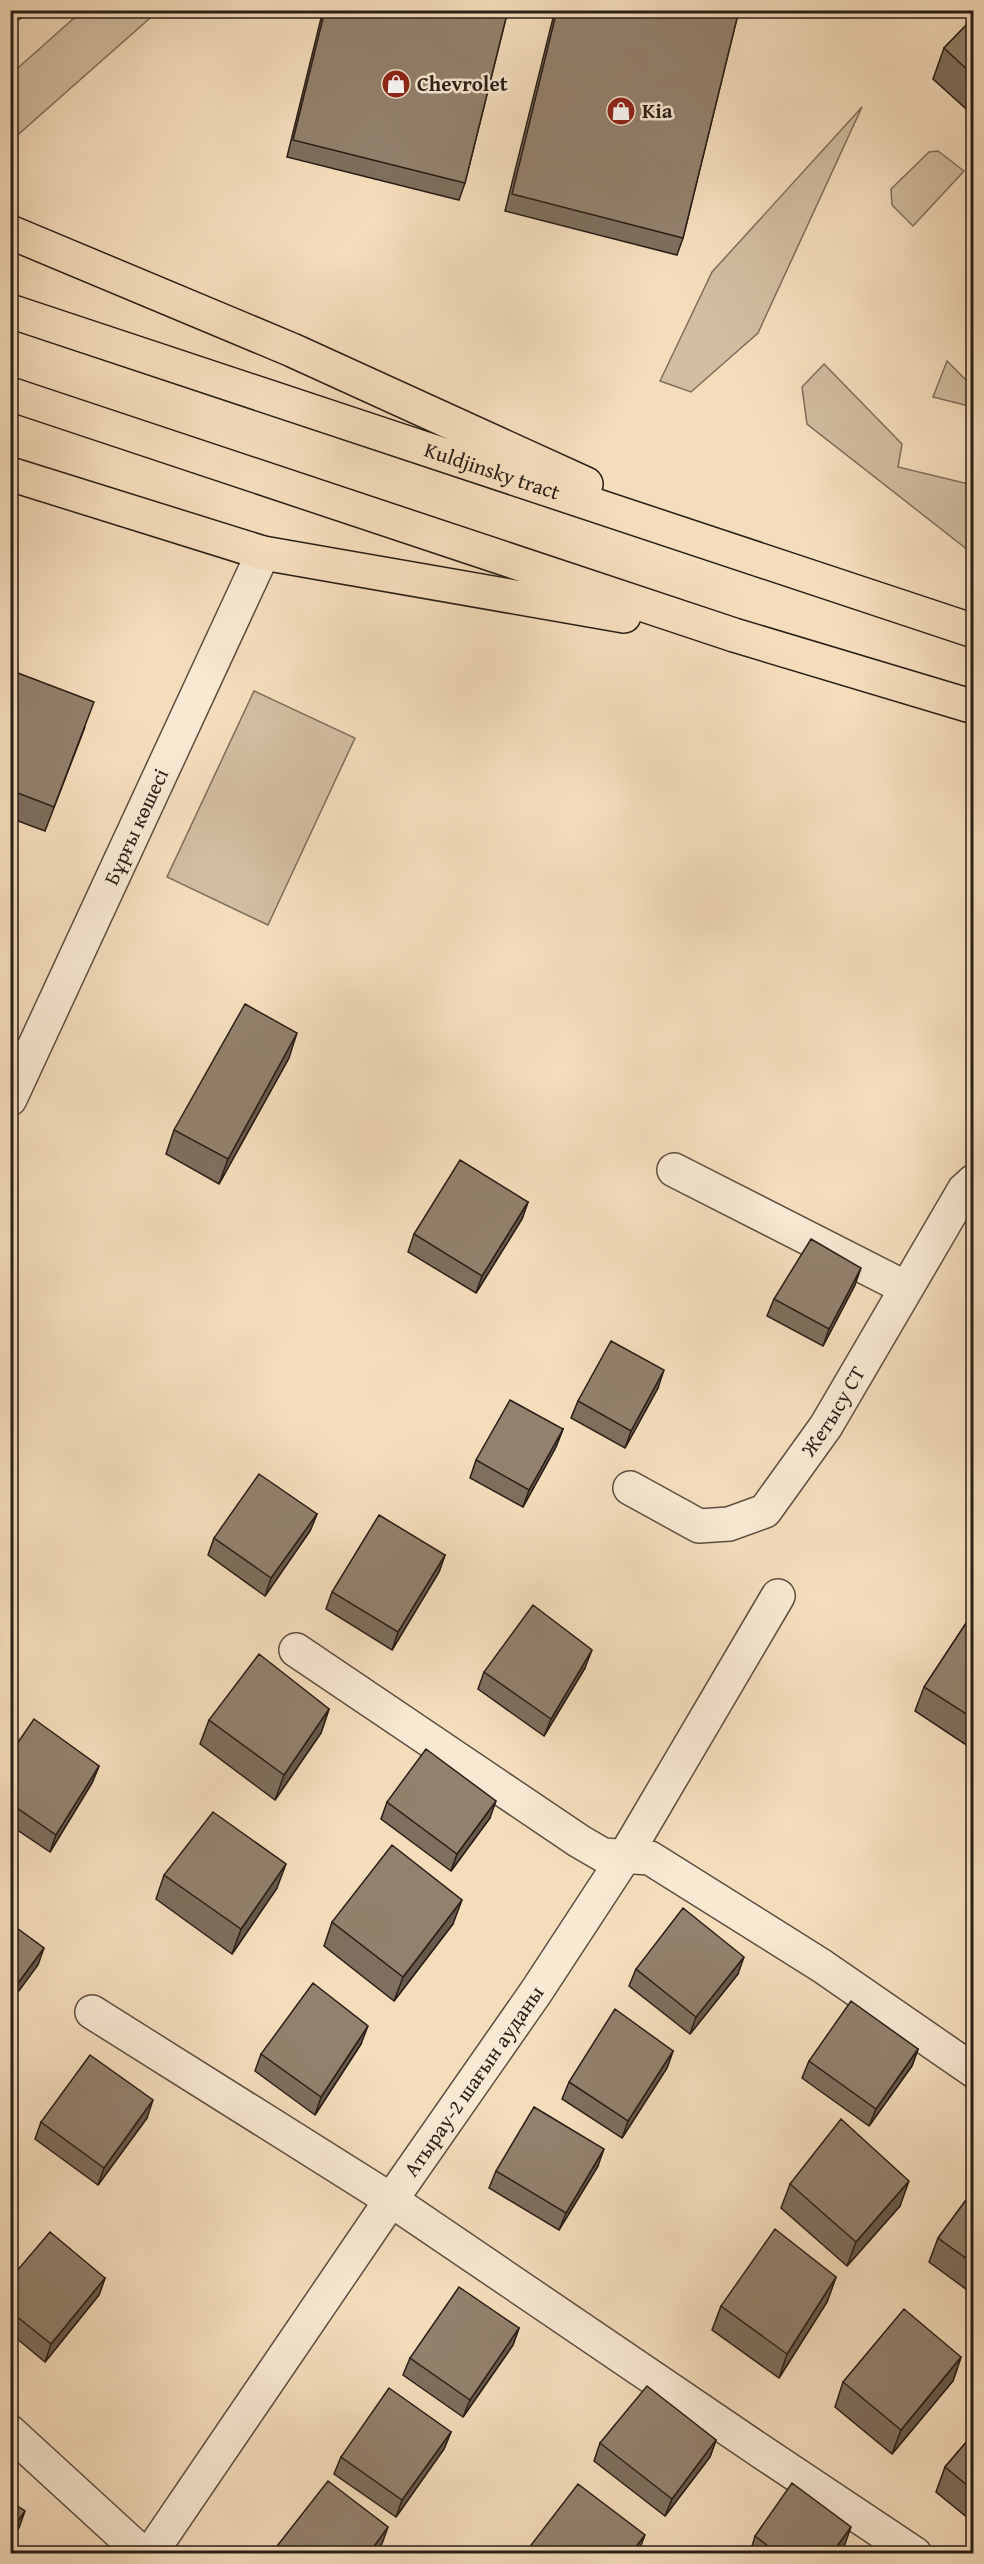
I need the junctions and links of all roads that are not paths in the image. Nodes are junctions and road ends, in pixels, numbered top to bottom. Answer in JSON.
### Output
{"nodes":[{"id":1,"x":16,"y":10,"type":"edge"},
{"id":2,"x":10,"y":13,"type":"edge"},
{"id":3,"x":10,"y":232,"type":"edge"},
{"id":4,"x":10,"y":311,"type":"edge"},
{"id":5,"x":10,"y":394,"type":"edge"},
{"id":6,"x":10,"y":474,"type":"edge"},
{"id":7,"x":263,"y":553,"type":"junction"},
{"id":8,"x":743,"y":556,"type":"junction"},
{"id":9,"x":974,"y":631,"type":"edge"},
{"id":10,"x":734,"y":634,"type":"junction"},
{"id":11,"x":974,"y":707,"type":"edge"},
{"id":12,"x":10,"y":1100,"type":"edge"},
{"id":13,"x":674,"y":1170,"type":"dead end"},
{"id":14,"x":974,"y":1180,"type":"edge"},
{"id":15,"x":906,"y":1288,"type":"junction"},
{"id":16,"x":630,"y":1488,"type":"dead end"},
{"id":17,"x":778,"y":1596,"type":"dead end"},
{"id":18,"x":296,"y":1650,"type":"dead end"},
{"id":19,"x":625,"y":1856,"type":"junction"},
{"id":20,"x":92,"y":2012,"type":"dead end"},
{"id":21,"x":974,"y":2071,"type":"edge"},
{"id":22,"x":391,"y":2200,"type":"junction"},
{"id":23,"x":10,"y":2432,"type":"edge"},
{"id":24,"x":143,"y":2553,"type":"edge"},
{"id":25,"x":150,"y":2553,"type":"edge"},
{"id":26,"x":915,"y":2553,"type":"edge"}],
"edges":[{"from":1,"to":2,"type":"lane"},
{"from":3,"to":8,"type":"main road"},
{"from":4,"to":8,"type":"main road","name":"Kuldjinsky tract"},
{"from":5,"to":10,"type":"main road"},
{"from":6,"to":7,"type":"main road"},
{"from":7,"to":10,"type":"main road"},
{"from":7,"to":12,"type":"street","name":"Бұрғы көшесі"},
{"from":8,"to":9,"type":"main road","name":"Kuldjinsky tract"},
{"from":10,"to":11,"type":"main road"},
{"from":13,"to":15,"type":"street"},
{"from":14,"to":15,"type":"street","name":"Жетысу СТ"},
{"from":15,"to":16,"type":"street","name":"Жетысу СТ"},
{"from":17,"to":19,"type":"street","name":"Атырау-2 шағын ауданы"},
{"from":18,"to":19,"type":"street"},
{"from":19,"to":21,"type":"street"},
{"from":19,"to":22,"type":"street","name":"Атырау-2 шағын ауданы"},
{"from":20,"to":22,"type":"street"},
{"from":22,"to":25,"type":"street","name":"Атырау-2 шағын ауданы"},
{"from":22,"to":26,"type":"street"},
{"from":23,"to":24,"type":"street"}]}
